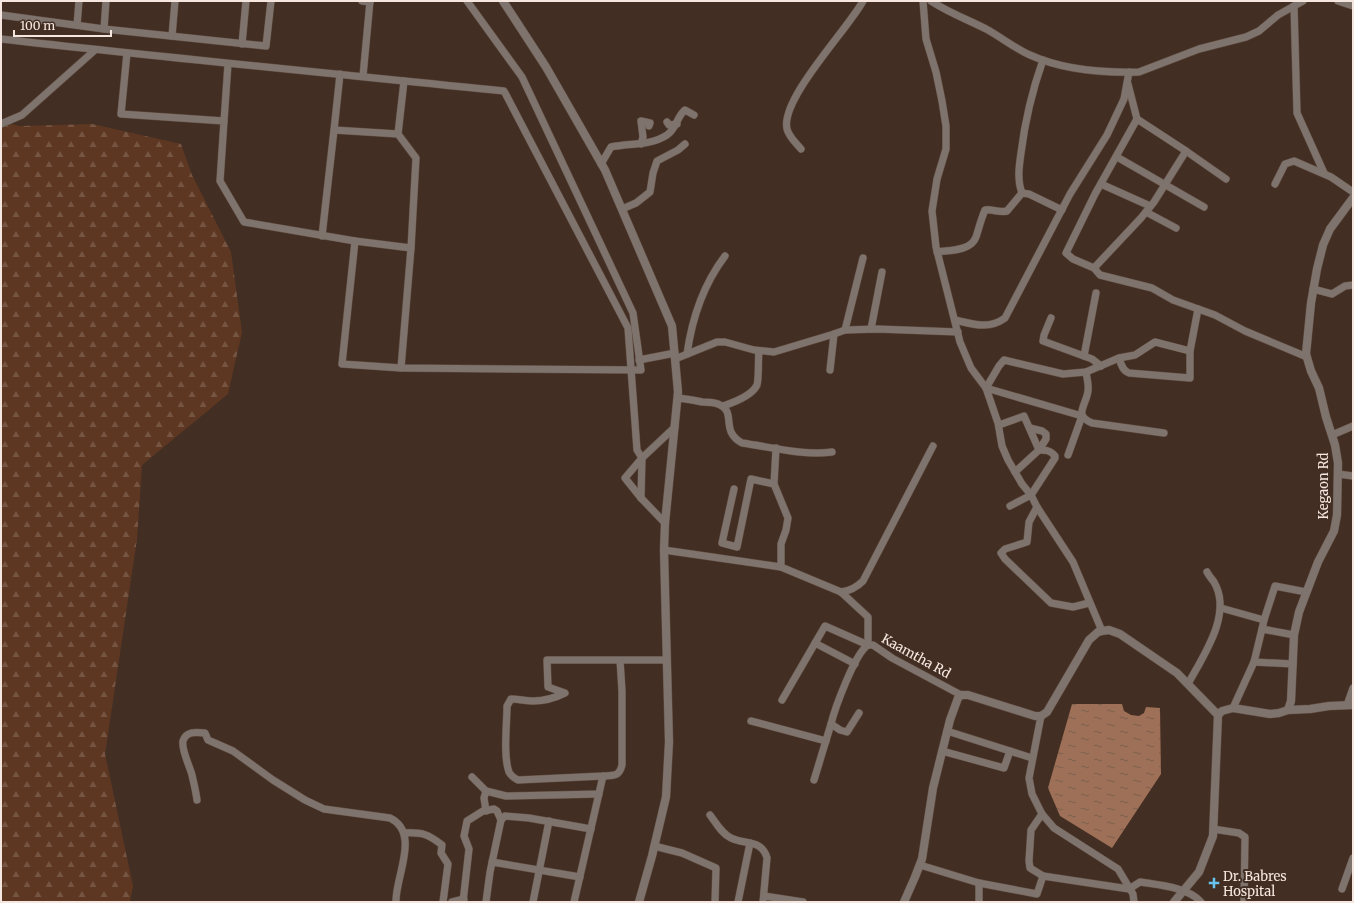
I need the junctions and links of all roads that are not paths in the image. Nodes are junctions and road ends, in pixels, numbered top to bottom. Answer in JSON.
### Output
{"nodes":[{"id":1,"x":79,"y":1,"type":"edge"},
{"id":2,"x":106,"y":1,"type":"edge"},
{"id":3,"x":175,"y":1,"type":"edge"},
{"id":4,"x":246,"y":1,"type":"edge"},
{"id":5,"x":271,"y":1,"type":"edge"},
{"id":6,"x":362,"y":1,"type":"edge"},
{"id":7,"x":370,"y":1,"type":"edge"},
{"id":8,"x":467,"y":1,"type":"edge"},
{"id":9,"x":503,"y":1,"type":"edge"},
{"id":10,"x":863,"y":1,"type":"edge"},
{"id":11,"x":923,"y":1,"type":"edge"},
{"id":12,"x":931,"y":1,"type":"edge"},
{"id":13,"x":1302,"y":1,"type":"edge"},
{"id":14,"x":1338,"y":1,"type":"edge"},
{"id":15,"x":1294,"y":6,"type":"junction"},
{"id":16,"x":1353,"y":6,"type":"edge"},
{"id":17,"x":1,"y":15,"type":"edge"},
{"id":18,"x":76,"y":25,"type":"junction"},
{"id":19,"x":104,"y":29,"type":"junction"},
{"id":20,"x":172,"y":36,"type":"junction"},
{"id":21,"x":1,"y":39,"type":"edge"},
{"id":22,"x":242,"y":44,"type":"junction"},
{"id":23,"x":95,"y":50,"type":"junction"},
{"id":24,"x":127,"y":54,"type":"junction"},
{"id":25,"x":1043,"y":60,"type":"junction"},
{"id":26,"x":228,"y":64,"type":"junction"},
{"id":27,"x":1129,"y":72,"type":"junction"},
{"id":28,"x":340,"y":74,"type":"junction"},
{"id":29,"x":363,"y":76,"type":"junction"},
{"id":30,"x":404,"y":81,"type":"junction"},
{"id":31,"x":1127,"y":82,"type":"junction"},
{"id":32,"x":694,"y":115,"type":"dead end"},
{"id":33,"x":1137,"y":118,"type":"junction"},
{"id":34,"x":224,"y":121,"type":"junction"},
{"id":35,"x":667,"y":122,"type":"dead end"},
{"id":36,"x":1,"y":124,"type":"edge"},
{"id":37,"x":677,"y":124,"type":"junction"},
{"id":38,"x":649,"y":126,"type":"dead end"},
{"id":39,"x":334,"y":130,"type":"junction"},
{"id":40,"x":398,"y":134,"type":"junction"},
{"id":41,"x":641,"y":144,"type":"junction"},
{"id":42,"x":685,"y":144,"type":"dead end"},
{"id":43,"x":801,"y":149,"type":"dead end"},
{"id":44,"x":1186,"y":152,"type":"junction"},
{"id":45,"x":1117,"y":156,"type":"junction"},
{"id":46,"x":601,"y":164,"type":"junction"},
{"id":47,"x":1324,"y":174,"type":"junction"},
{"id":48,"x":1226,"y":179,"type":"dead end"},
{"id":49,"x":1101,"y":184,"type":"junction"},
{"id":50,"x":1165,"y":184,"type":"junction"},
{"id":51,"x":1275,"y":184,"type":"dead end"},
{"id":52,"x":1353,"y":192,"type":"edge"},
{"id":53,"x":1022,"y":193,"type":"junction"},
{"id":54,"x":1353,"y":198,"type":"edge"},
{"id":55,"x":1204,"y":207,"type":"dead end"},
{"id":56,"x":622,"y":209,"type":"junction"},
{"id":57,"x":1148,"y":209,"type":"junction"},
{"id":58,"x":1062,"y":210,"type":"junction"},
{"id":59,"x":1176,"y":228,"type":"dead end"},
{"id":60,"x":322,"y":236,"type":"junction"},
{"id":61,"x":355,"y":241,"type":"junction"},
{"id":62,"x":411,"y":248,"type":"junction"},
{"id":63,"x":938,"y":252,"type":"junction"},
{"id":64,"x":725,"y":256,"type":"dead end"},
{"id":65,"x":863,"y":258,"type":"dead end"},
{"id":66,"x":1094,"y":268,"type":"junction"},
{"id":67,"x":882,"y":272,"type":"dead end"},
{"id":68,"x":1353,"y":285,"type":"edge"},
{"id":69,"x":1313,"y":289,"type":"junction"},
{"id":70,"x":1096,"y":293,"type":"dead end"},
{"id":71,"x":1198,"y":309,"type":"junction"},
{"id":72,"x":1051,"y":318,"type":"dead end"},
{"id":73,"x":954,"y":320,"type":"junction"},
{"id":74,"x":871,"y":329,"type":"junction"},
{"id":75,"x":845,"y":330,"type":"junction"},
{"id":76,"x":958,"y":332,"type":"junction"},
{"id":77,"x":834,"y":334,"type":"junction"},
{"id":78,"x":759,"y":351,"type":"junction"},
{"id":79,"x":1190,"y":351,"type":"junction"},
{"id":80,"x":687,"y":354,"type":"junction"},
{"id":81,"x":675,"y":356,"type":"junction"},
{"id":82,"x":1084,"y":356,"type":"junction"},
{"id":83,"x":1306,"y":357,"type":"junction"},
{"id":84,"x":1119,"y":358,"type":"junction"},
{"id":85,"x":639,"y":360,"type":"junction"},
{"id":86,"x":1101,"y":366,"type":"junction"},
{"id":87,"x":401,"y":368,"type":"junction"},
{"id":88,"x":632,"y":370,"type":"junction"},
{"id":89,"x":830,"y":370,"type":"dead end"},
{"id":90,"x":1086,"y":372,"type":"junction"},
{"id":91,"x":986,"y":388,"type":"junction"},
{"id":92,"x":678,"y":398,"type":"junction"},
{"id":93,"x":723,"y":406,"type":"junction"},
{"id":94,"x":1082,"y":416,"type":"junction"},
{"id":95,"x":999,"y":425,"type":"junction"},
{"id":96,"x":1353,"y":426,"type":"edge"},
{"id":97,"x":675,"y":427,"type":"junction"},
{"id":98,"x":1030,"y":428,"type":"junction"},
{"id":99,"x":1164,"y":433,"type":"dead end"},
{"id":100,"x":1332,"y":435,"type":"junction"},
{"id":101,"x":933,"y":446,"type":"dead end"},
{"id":102,"x":776,"y":448,"type":"junction"},
{"id":103,"x":1039,"y":450,"type":"junction"},
{"id":104,"x":832,"y":452,"type":"dead end"},
{"id":105,"x":1068,"y":455,"type":"dead end"},
{"id":106,"x":642,"y":458,"type":"junction"},
{"id":107,"x":1015,"y":472,"type":"junction"},
{"id":108,"x":1338,"y":474,"type":"junction"},
{"id":109,"x":1353,"y":476,"type":"edge"},
{"id":110,"x":774,"y":484,"type":"junction"},
{"id":111,"x":734,"y":489,"type":"dead end"},
{"id":112,"x":1031,"y":495,"type":"junction"},
{"id":113,"x":641,"y":498,"type":"junction"},
{"id":114,"x":1010,"y":506,"type":"dead end"},
{"id":115,"x":1037,"y":507,"type":"junction"},
{"id":116,"x":665,"y":523,"type":"junction"},
{"id":117,"x":737,"y":547,"type":"junction"},
{"id":118,"x":664,"y":550,"type":"junction"},
{"id":119,"x":734,"y":559,"type":"junction"},
{"id":120,"x":782,"y":567,"type":"junction"},
{"id":121,"x":1207,"y":572,"type":"dead end"},
{"id":122,"x":841,"y":592,"type":"junction"},
{"id":123,"x":1306,"y":592,"type":"junction"},
{"id":124,"x":1089,"y":603,"type":"junction"},
{"id":125,"x":1221,"y":608,"type":"junction"},
{"id":126,"x":1264,"y":620,"type":"junction"},
{"id":127,"x":1262,"y":628,"type":"junction"},
{"id":128,"x":1102,"y":631,"type":"junction"},
{"id":129,"x":1294,"y":635,"type":"junction"},
{"id":130,"x":815,"y":643,"type":"junction"},
{"id":131,"x":868,"y":645,"type":"junction"},
{"id":132,"x":620,"y":660,"type":"junction"},
{"id":133,"x":666,"y":660,"type":"junction"},
{"id":134,"x":1254,"y":662,"type":"junction"},
{"id":135,"x":855,"y":664,"type":"junction"},
{"id":136,"x":1294,"y":664,"type":"junction"},
{"id":137,"x":1188,"y":684,"type":"junction"},
{"id":138,"x":1353,"y":688,"type":"edge"},
{"id":139,"x":961,"y":695,"type":"junction"},
{"id":140,"x":782,"y":700,"type":"dead end"},
{"id":141,"x":1350,"y":705,"type":"edge"},
{"id":142,"x":1233,"y":708,"type":"junction"},
{"id":143,"x":1288,"y":710,"type":"junction"},
{"id":144,"x":859,"y":713,"type":"dead end"},
{"id":145,"x":1218,"y":715,"type":"junction"},
{"id":146,"x":1041,"y":716,"type":"junction"},
{"id":147,"x":751,"y":721,"type":"dead end"},
{"id":148,"x":831,"y":724,"type":"junction"},
{"id":149,"x":947,"y":731,"type":"junction"},
{"id":150,"x":826,"y":741,"type":"junction"},
{"id":151,"x":942,"y":751,"type":"junction"},
{"id":152,"x":1010,"y":751,"type":"junction"},
{"id":153,"x":1032,"y":758,"type":"junction"},
{"id":154,"x":603,"y":776,"type":"junction"},
{"id":155,"x":472,"y":777,"type":"dead end"},
{"id":156,"x":814,"y":780,"type":"dead end"},
{"id":157,"x":486,"y":791,"type":"junction"},
{"id":158,"x":599,"y":794,"type":"junction"},
{"id":159,"x":197,"y":800,"type":"dead end"},
{"id":160,"x":486,"y":811,"type":"junction"},
{"id":161,"x":1042,"y":814,"type":"junction"},
{"id":162,"x":710,"y":815,"type":"dead end"},
{"id":163,"x":501,"y":820,"type":"junction"},
{"id":164,"x":549,"y":821,"type":"junction"},
{"id":165,"x":591,"y":829,"type":"junction"},
{"id":166,"x":1213,"y":829,"type":"junction"},
{"id":167,"x":404,"y":833,"type":"junction"},
{"id":168,"x":750,"y":843,"type":"junction"},
{"id":169,"x":654,"y":846,"type":"junction"},
{"id":170,"x":1353,"y":858,"type":"edge"},
{"id":171,"x":492,"y":862,"type":"junction"},
{"id":172,"x":920,"y":865,"type":"junction"},
{"id":173,"x":539,"y":870,"type":"junction"},
{"id":174,"x":580,"y":876,"type":"junction"},
{"id":175,"x":1042,"y":876,"type":"junction"},
{"id":176,"x":979,"y":883,"type":"junction"},
{"id":177,"x":1342,"y":889,"type":"dead end"},
{"id":178,"x":1129,"y":890,"type":"junction"},
{"id":179,"x":1184,"y":891,"type":"junction"},
{"id":180,"x":763,"y":899,"type":"edge"},
{"id":181,"x":463,"y":900,"type":"edge"},
{"id":182,"x":396,"y":902,"type":"edge"},
{"id":183,"x":443,"y":902,"type":"edge"},
{"id":184,"x":452,"y":902,"type":"edge"},
{"id":185,"x":486,"y":902,"type":"edge"},
{"id":186,"x":533,"y":902,"type":"edge"},
{"id":187,"x":574,"y":902,"type":"edge"},
{"id":188,"x":639,"y":902,"type":"edge"},
{"id":189,"x":715,"y":902,"type":"edge"},
{"id":190,"x":738,"y":902,"type":"edge"},
{"id":191,"x":803,"y":902,"type":"edge"},
{"id":192,"x":904,"y":902,"type":"edge"},
{"id":193,"x":979,"y":902,"type":"edge"},
{"id":194,"x":1134,"y":902,"type":"edge"},
{"id":195,"x":1174,"y":902,"type":"edge"},
{"id":196,"x":1201,"y":902,"type":"edge"},
{"id":197,"x":1244,"y":902,"type":"edge"}],
"edges":[{"from":1,"to":18,"type":"street"},
{"from":2,"to":19,"type":"street"},
{"from":3,"to":20,"type":"street"},
{"from":4,"to":22,"type":"street"},
{"from":5,"to":22,"type":"street"},
{"from":6,"to":7,"type":"street"},
{"from":7,"to":29,"type":"street"},
{"from":8,"to":85,"type":"street"},
{"from":9,"to":46,"type":"street"},
{"from":10,"to":43,"type":"street"},
{"from":11,"to":63,"type":"street"},
{"from":12,"to":25,"type":"street"},
{"from":13,"to":15,"type":"street"},
{"from":14,"to":16,"type":"street"},
{"from":15,"to":27,"type":"street"},
{"from":15,"to":47,"type":"street"},
{"from":17,"to":18,"type":"street"},
{"from":18,"to":19,"type":"street"},
{"from":19,"to":20,"type":"street"},
{"from":20,"to":22,"type":"street"},
{"from":21,"to":23,"type":"street"},
{"from":23,"to":24,"type":"street"},
{"from":23,"to":36,"type":"street"},
{"from":24,"to":26,"type":"street"},
{"from":24,"to":34,"type":"street"},
{"from":25,"to":27,"type":"street"},
{"from":25,"to":53,"type":"street"},
{"from":26,"to":28,"type":"street"},
{"from":26,"to":34,"type":"street"},
{"from":27,"to":31,"type":"street"},
{"from":28,"to":29,"type":"street"},
{"from":28,"to":39,"type":"street"},
{"from":29,"to":30,"type":"street"},
{"from":30,"to":40,"type":"street"},
{"from":30,"to":88,"type":"street"},
{"from":31,"to":33,"type":"street"},
{"from":31,"to":58,"type":"street"},
{"from":32,"to":37,"type":"street"},
{"from":33,"to":44,"type":"street"},
{"from":33,"to":45,"type":"street"},
{"from":34,"to":60,"type":"street"},
{"from":35,"to":37,"type":"street"},
{"from":37,"to":41,"type":"street"},
{"from":38,"to":41,"type":"street"},
{"from":39,"to":40,"type":"street"},
{"from":39,"to":60,"type":"street"},
{"from":40,"to":62,"type":"street"},
{"from":41,"to":46,"type":"street"},
{"from":42,"to":56,"type":"street"},
{"from":44,"to":48,"type":"street"},
{"from":44,"to":50,"type":"street"},
{"from":45,"to":49,"type":"street"},
{"from":45,"to":50,"type":"street"},
{"from":46,"to":56,"type":"street"},
{"from":47,"to":51,"type":"street"},
{"from":47,"to":52,"type":"street"},
{"from":49,"to":57,"type":"street"},
{"from":49,"to":66,"type":"street"},
{"from":50,"to":55,"type":"street"},
{"from":50,"to":57,"type":"street"},
{"from":53,"to":58,"type":"street"},
{"from":53,"to":63,"type":"street"},
{"from":54,"to":69,"type":"street","name":"Kegaon Rd"},
{"from":56,"to":81,"type":"street"},
{"from":57,"to":59,"type":"street"},
{"from":57,"to":66,"type":"street"},
{"from":58,"to":73,"type":"street"},
{"from":60,"to":61,"type":"street"},
{"from":61,"to":62,"type":"street"},
{"from":61,"to":87,"type":"street"},
{"from":62,"to":87,"type":"street"},
{"from":63,"to":73,"type":"street"},
{"from":64,"to":80,"type":"street"},
{"from":65,"to":75,"type":"street"},
{"from":66,"to":71,"type":"street"},
{"from":67,"to":74,"type":"street"},
{"from":68,"to":69,"type":"street"},
{"from":69,"to":83,"type":"street","name":"Kegaon Rd"},
{"from":70,"to":82,"type":"street"},
{"from":71,"to":79,"type":"street"},
{"from":71,"to":83,"type":"street"},
{"from":72,"to":82,"type":"street"},
{"from":73,"to":76,"type":"street"},
{"from":74,"to":75,"type":"street"},
{"from":74,"to":76,"type":"street"},
{"from":75,"to":77,"type":"street"},
{"from":76,"to":91,"type":"street"},
{"from":77,"to":78,"type":"street"},
{"from":77,"to":89,"type":"street"},
{"from":78,"to":80,"type":"street"},
{"from":78,"to":93,"type":"street"},
{"from":79,"to":84,"type":"street"},
{"from":79,"to":84,"type":"street"},
{"from":80,"to":81,"type":"street"},
{"from":81,"to":85,"type":"street"},
{"from":81,"to":92,"type":"street"},
{"from":82,"to":86,"type":"street"},
{"from":83,"to":100,"type":"street","name":"Kegaon Rd"},
{"from":84,"to":86,"type":"street"},
{"from":85,"to":88,"type":"street"},
{"from":86,"to":90,"type":"street"},
{"from":87,"to":88,"type":"street"},
{"from":88,"to":106,"type":"street"},
{"from":90,"to":91,"type":"street"},
{"from":90,"to":94,"type":"street"},
{"from":91,"to":94,"type":"street"},
{"from":91,"to":95,"type":"street"},
{"from":92,"to":93,"type":"street"},
{"from":92,"to":97,"type":"street"},
{"from":93,"to":102,"type":"street"},
{"from":94,"to":99,"type":"street"},
{"from":94,"to":105,"type":"street"},
{"from":95,"to":98,"type":"street"},
{"from":95,"to":107,"type":"street"},
{"from":96,"to":100,"type":"street"},
{"from":97,"to":106,"type":"street"},
{"from":97,"to":116,"type":"street"},
{"from":98,"to":103,"type":"street"},
{"from":98,"to":103,"type":"street"},
{"from":100,"to":108,"type":"street","name":"Kegaon Rd"},
{"from":101,"to":122,"type":"street"},
{"from":102,"to":104,"type":"street"},
{"from":102,"to":110,"type":"street"},
{"from":103,"to":107,"type":"street"},
{"from":103,"to":112,"type":"street"},
{"from":106,"to":113,"type":"street"},
{"from":106,"to":113,"type":"street"},
{"from":107,"to":112,"type":"street"},
{"from":108,"to":109,"type":"street"},
{"from":108,"to":123,"type":"street","name":"Kegaon Rd"},
{"from":110,"to":117,"type":"street"},
{"from":110,"to":120,"type":"street"},
{"from":111,"to":117,"type":"street"},
{"from":112,"to":114,"type":"street"},
{"from":112,"to":115,"type":"street"},
{"from":113,"to":116,"type":"street"},
{"from":115,"to":124,"type":"street"},
{"from":115,"to":124,"type":"street"},
{"from":116,"to":118,"type":"street"},
{"from":117,"to":119,"type":"street"},
{"from":118,"to":119,"type":"street"},
{"from":118,"to":133,"type":"street"},
{"from":119,"to":120,"type":"street"},
{"from":120,"to":122,"type":"street"},
{"from":121,"to":125,"type":"street"},
{"from":122,"to":131,"type":"street"},
{"from":123,"to":126,"type":"street"},
{"from":123,"to":129,"type":"street","name":"Kegaon Rd"},
{"from":124,"to":128,"type":"street"},
{"from":125,"to":126,"type":"street"},
{"from":125,"to":137,"type":"street"},
{"from":126,"to":127,"type":"street"},
{"from":127,"to":129,"type":"street"},
{"from":127,"to":134,"type":"street"},
{"from":128,"to":137,"type":"street"},
{"from":128,"to":146,"type":"street"},
{"from":129,"to":136,"type":"street","name":"Kegaon Rd"},
{"from":130,"to":131,"type":"street","name":"Kaamtha Rd"},
{"from":130,"to":135,"type":"street"},
{"from":130,"to":140,"type":"street","name":"Kaamtha Rd"},
{"from":131,"to":135,"type":"street"},
{"from":131,"to":139,"type":"street","name":"Kaamtha Rd"},
{"from":132,"to":133,"type":"street"},
{"from":132,"to":154,"type":"street"},
{"from":132,"to":154,"type":"street"},
{"from":133,"to":169,"type":"street"},
{"from":134,"to":136,"type":"street"},
{"from":134,"to":142,"type":"street"},
{"from":135,"to":148,"type":"street"},
{"from":136,"to":143,"type":"street","name":"Kegaon Rd"},
{"from":137,"to":145,"type":"street"},
{"from":138,"to":141,"type":"street"},
{"from":139,"to":146,"type":"street"},
{"from":139,"to":149,"type":"street"},
{"from":141,"to":143,"type":"street"},
{"from":142,"to":143,"type":"street"},
{"from":142,"to":145,"type":"street"},
{"from":144,"to":148,"type":"street"},
{"from":145,"to":166,"type":"street"},
{"from":146,"to":153,"type":"street"},
{"from":147,"to":150,"type":"street"},
{"from":148,"to":150,"type":"street"},
{"from":149,"to":151,"type":"street"},
{"from":149,"to":152,"type":"street"},
{"from":150,"to":156,"type":"street"},
{"from":151,"to":152,"type":"street"},
{"from":151,"to":172,"type":"street"},
{"from":152,"to":153,"type":"street"},
{"from":153,"to":161,"type":"street"},
{"from":154,"to":158,"type":"street"},
{"from":155,"to":157,"type":"street"},
{"from":157,"to":158,"type":"street"},
{"from":157,"to":160,"type":"street"},
{"from":158,"to":165,"type":"street"},
{"from":159,"to":167,"type":"street"},
{"from":160,"to":163,"type":"street"},
{"from":160,"to":181,"type":"street"},
{"from":161,"to":175,"type":"street"},
{"from":161,"to":178,"type":"street"},
{"from":162,"to":168,"type":"street"},
{"from":163,"to":164,"type":"street"},
{"from":163,"to":171,"type":"street"},
{"from":164,"to":165,"type":"street"},
{"from":164,"to":173,"type":"street"},
{"from":165,"to":174,"type":"street"},
{"from":166,"to":179,"type":"street"},
{"from":166,"to":197,"type":"street"},
{"from":167,"to":182,"type":"street"},
{"from":167,"to":183,"type":"street"},
{"from":168,"to":180,"type":"street"},
{"from":168,"to":190,"type":"street"},
{"from":169,"to":188,"type":"street"},
{"from":169,"to":189,"type":"street"},
{"from":170,"to":177,"type":"street"},
{"from":171,"to":173,"type":"street"},
{"from":171,"to":185,"type":"street"},
{"from":172,"to":176,"type":"street"},
{"from":172,"to":192,"type":"street"},
{"from":173,"to":174,"type":"street"},
{"from":173,"to":186,"type":"street"},
{"from":174,"to":187,"type":"street"},
{"from":175,"to":176,"type":"street"},
{"from":175,"to":178,"type":"street"},
{"from":176,"to":193,"type":"street"},
{"from":178,"to":179,"type":"street"},
{"from":178,"to":194,"type":"street"},
{"from":179,"to":195,"type":"street"},
{"from":179,"to":196,"type":"street"},
{"from":180,"to":191,"type":"street"},
{"from":181,"to":184,"type":"street"}]}
